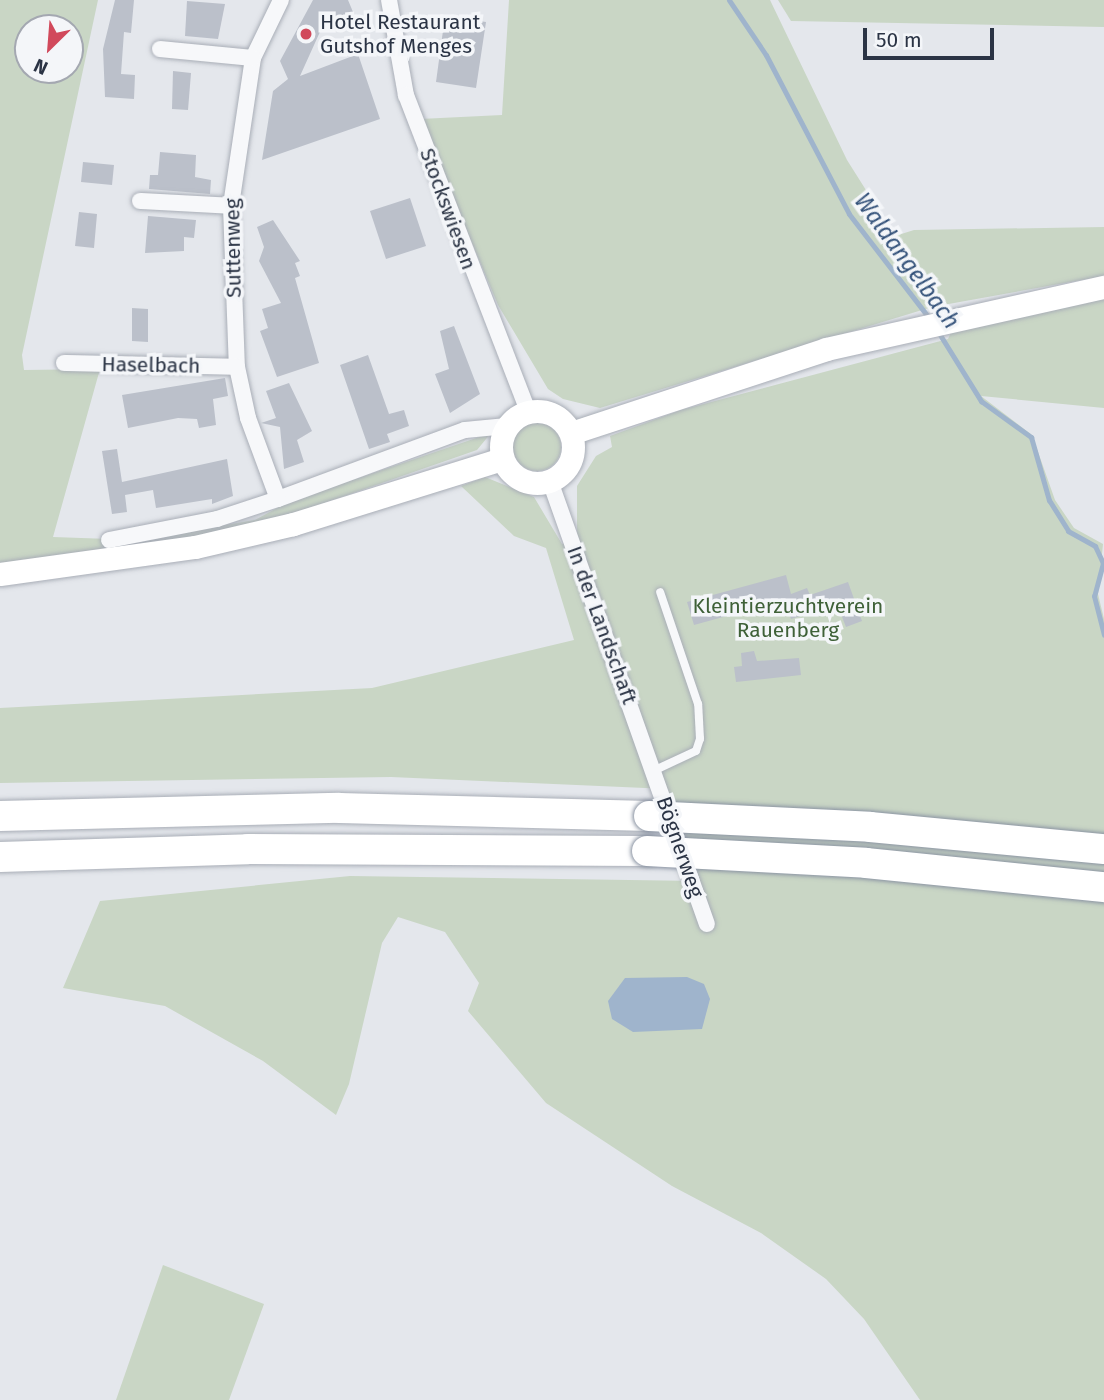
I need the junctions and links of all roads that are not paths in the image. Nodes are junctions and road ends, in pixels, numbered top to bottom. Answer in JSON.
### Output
{"nodes":[{"id":1,"x":281,"y":0,"type":"edge"},
{"id":2,"x":389,"y":0,"type":"edge"},
{"id":3,"x":160,"y":49,"type":"dead end"},
{"id":4,"x":253,"y":58,"type":"junction"},
{"id":5,"x":140,"y":201,"type":"dead end"},
{"id":6,"x":231,"y":206,"type":"junction"},
{"id":7,"x":1104,"y":287,"type":"edge"},
{"id":8,"x":64,"y":363,"type":"dead end"},
{"id":9,"x":237,"y":366,"type":"junction"},
{"id":10,"x":528,"y":411,"type":"junction"},
{"id":11,"x":497,"y":425,"type":"junction"},
{"id":12,"x":571,"y":433,"type":"junction"},
{"id":13,"x":502,"y":459,"type":"junction"},
{"id":14,"x":550,"y":481,"type":"junction"},
{"id":15,"x":278,"y":499,"type":"junction"},
{"id":16,"x":109,"y":540,"type":"dead end"},
{"id":17,"x":0,"y":574,"type":"edge"},
{"id":18,"x":660,"y":592,"type":"dead end"},
{"id":19,"x":653,"y":771,"type":"junction"},
{"id":20,"x":0,"y":816,"type":"edge"},
{"id":21,"x":1104,"y":849,"type":"edge"},
{"id":22,"x":0,"y":857,"type":"edge"},
{"id":23,"x":1104,"y":887,"type":"edge"},
{"id":24,"x":707,"y":924,"type":"dead end"}],
"edges":[{"from":1,"to":4,"type":"street","name":"Suttenweg"},
{"from":2,"to":10,"type":"street","name":"Stockswiesen"},
{"from":3,"to":4,"type":"street"},
{"from":4,"to":6,"type":"street","name":"Suttenweg"},
{"from":5,"to":6,"type":"street"},
{"from":6,"to":9,"type":"street","name":"Suttenweg"},
{"from":7,"to":12,"type":"street"},
{"from":8,"to":9,"type":"street","name":"Haselbach"},
{"from":9,"to":15,"type":"street","name":"Suttenweg"},
{"from":10,"to":11,"type":"street"},
{"from":10,"to":12,"type":"street"},
{"from":11,"to":13,"type":"street"},
{"from":11,"to":15,"type":"street"},
{"from":12,"to":14,"type":"street"},
{"from":13,"to":14,"type":"street"},
{"from":13,"to":17,"type":"street"},
{"from":14,"to":19,"type":"street","name":"In der Landschaft"},
{"from":15,"to":16,"type":"street"},
{"from":18,"to":19,"type":"lane"},
{"from":19,"to":24,"type":"street","name":"Bögnerweg"},
{"from":20,"to":21,"type":"highway","bridge":true},
{"from":22,"to":23,"type":"highway","bridge":true}]}
